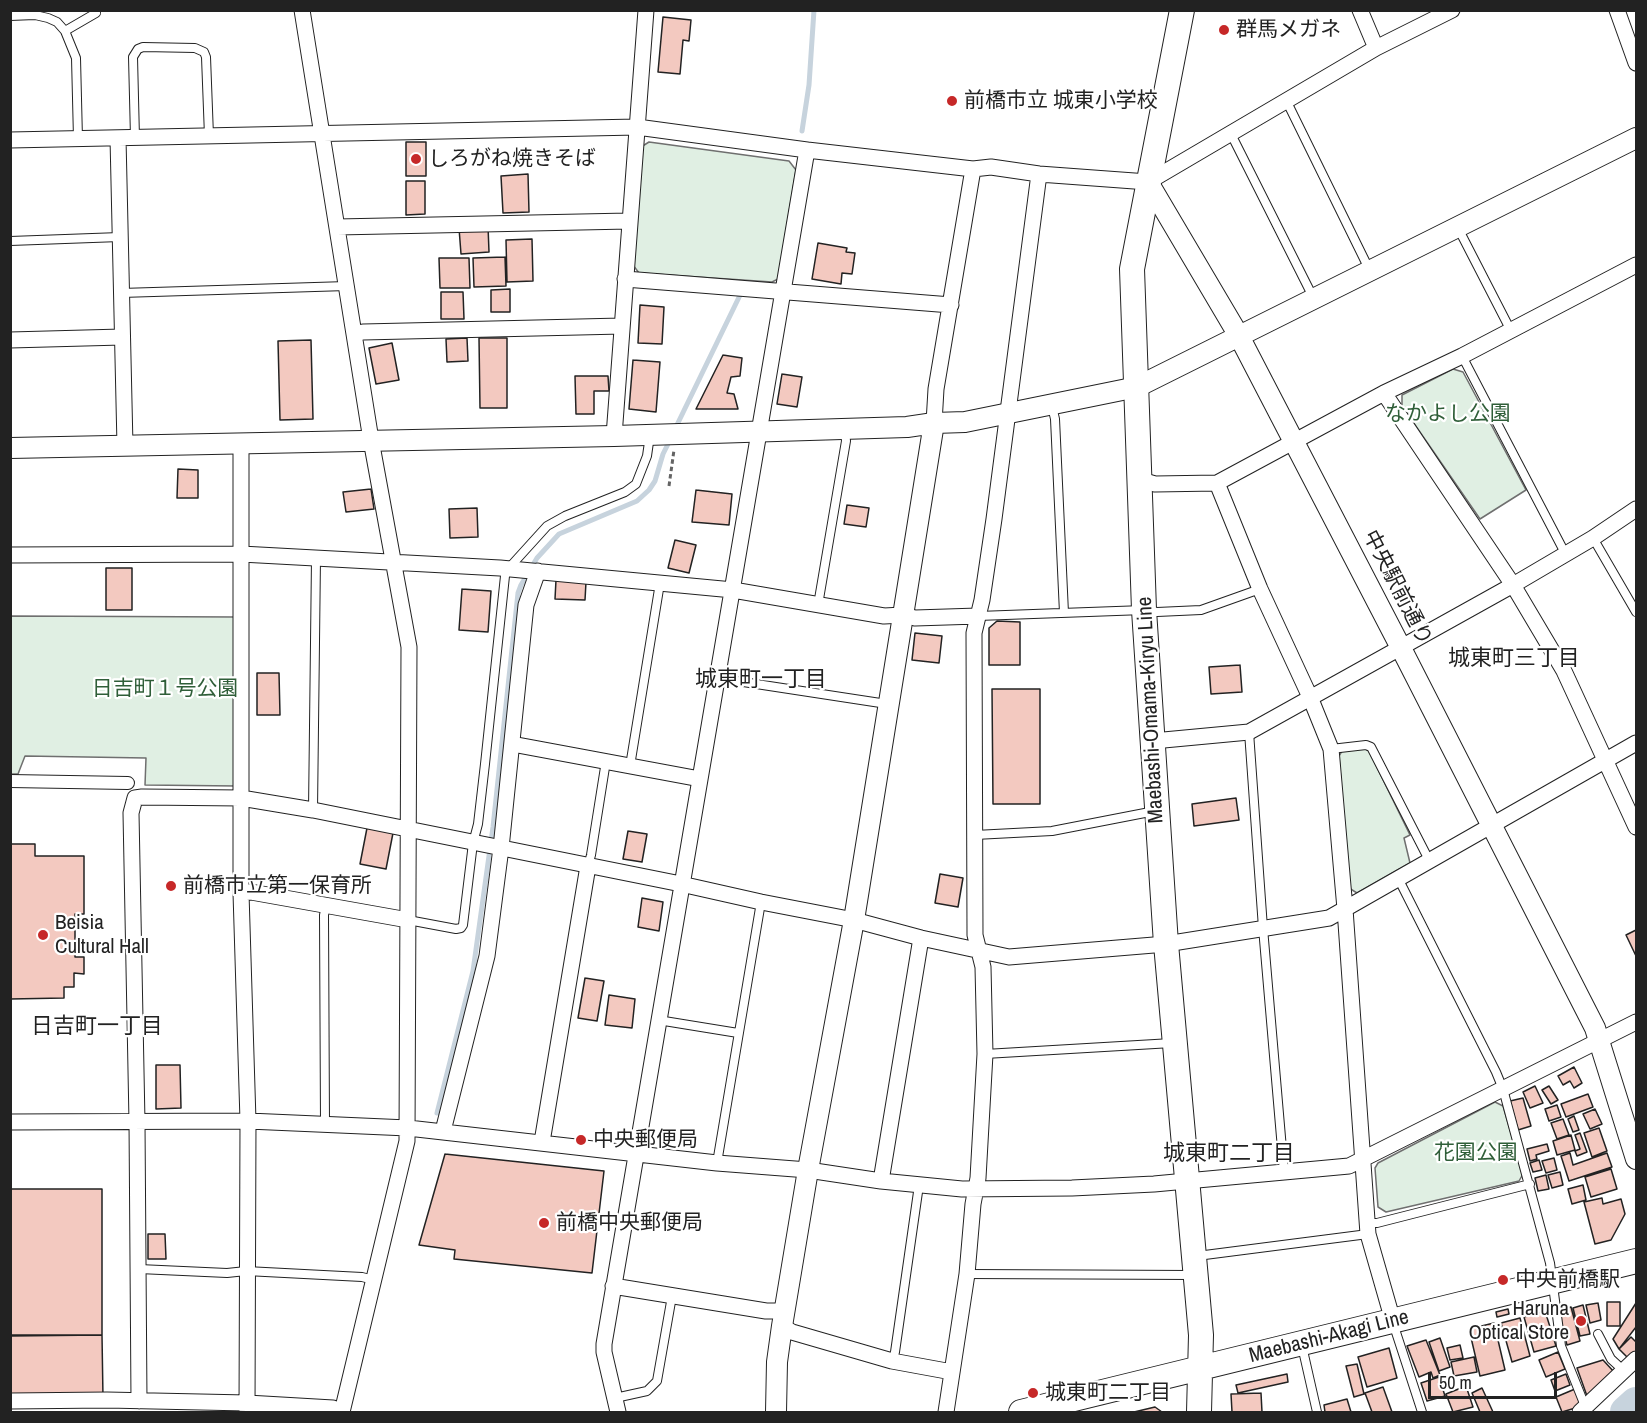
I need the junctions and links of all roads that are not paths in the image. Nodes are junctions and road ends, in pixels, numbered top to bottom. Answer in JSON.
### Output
{"nodes":[{"id":1,"x":302,"y":10,"type":"edge"},
{"id":2,"x":646,"y":10,"type":"edge"},
{"id":3,"x":1182,"y":10,"type":"edge"},
{"id":4,"x":1360,"y":10,"type":"edge"},
{"id":5,"x":1452,"y":10,"type":"edge"},
{"id":6,"x":1617,"y":10,"type":"edge"},
{"id":7,"x":96,"y":13,"type":"dead end"},
{"id":8,"x":10,"y":16,"type":"edge"},
{"id":9,"x":65,"y":31,"type":"junction"},
{"id":10,"x":1376,"y":48,"type":"junction"},
{"id":11,"x":1636,"y":63,"type":"edge"},
{"id":12,"x":1286,"y":100,"type":"junction"},
{"id":13,"x":637,"y":126,"type":"junction"},
{"id":14,"x":322,"y":133,"type":"junction"},
{"id":15,"x":1231,"y":134,"type":"junction"},
{"id":16,"x":210,"y":136,"type":"junction"},
{"id":17,"x":118,"y":138,"type":"junction"},
{"id":18,"x":135,"y":138,"type":"junction"},
{"id":19,"x":1636,"y":138,"type":"edge"},
{"id":20,"x":78,"y":139,"type":"junction"},
{"id":21,"x":10,"y":140,"type":"edge"},
{"id":22,"x":807,"y":150,"type":"junction"},
{"id":23,"x":973,"y":169,"type":"junction"},
{"id":24,"x":1039,"y":174,"type":"junction"},
{"id":25,"x":1148,"y":182,"type":"junction"},
{"id":26,"x":629,"y":221,"type":"junction"},
{"id":27,"x":337,"y":227,"type":"junction"},
{"id":28,"x":1458,"y":228,"type":"junction"},
{"id":29,"x":120,"y":237,"type":"junction"},
{"id":30,"x":10,"y":241,"type":"edge"},
{"id":31,"x":1636,"y":265,"type":"edge"},
{"id":32,"x":1370,"y":271,"type":"junction"},
{"id":33,"x":626,"y":279,"type":"junction"},
{"id":34,"x":346,"y":286,"type":"junction"},
{"id":35,"x":783,"y":291,"type":"junction"},
{"id":36,"x":121,"y":293,"type":"junction"},
{"id":37,"x":1314,"y":298,"type":"junction"},
{"id":38,"x":951,"y":305,"type":"junction"},
{"id":39,"x":622,"y":326,"type":"junction"},
{"id":40,"x":1510,"y":329,"type":"junction"},
{"id":41,"x":354,"y":334,"type":"junction"},
{"id":42,"x":1239,"y":336,"type":"junction"},
{"id":43,"x":122,"y":337,"type":"junction"},
{"id":44,"x":10,"y":340,"type":"edge"},
{"id":45,"x":1462,"y":356,"type":"junction"},
{"id":46,"x":1137,"y":387,"type":"junction"},
{"id":47,"x":1384,"y":393,"type":"junction"},
{"id":48,"x":1051,"y":405,"type":"junction"},
{"id":49,"x":1007,"y":413,"type":"junction"},
{"id":50,"x":934,"y":423,"type":"junction"},
{"id":51,"x":845,"y":429,"type":"junction"},
{"id":52,"x":759,"y":431,"type":"junction"},
{"id":53,"x":614,"y":436,"type":"junction"},
{"id":54,"x":667,"y":438,"type":"junction"},
{"id":55,"x":371,"y":440,"type":"junction"},
{"id":56,"x":1294,"y":441,"type":"junction"},
{"id":57,"x":241,"y":443,"type":"junction"},
{"id":58,"x":124,"y":446,"type":"junction"},
{"id":59,"x":10,"y":448,"type":"edge"},
{"id":60,"x":1141,"y":480,"type":"junction"},
{"id":61,"x":1217,"y":483,"type":"junction"},
{"id":62,"x":1636,"y":509,"type":"edge"},
{"id":63,"x":1593,"y":538,"type":"junction"},
{"id":64,"x":1565,"y":553,"type":"junction"},
{"id":65,"x":241,"y":554,"type":"junction"},
{"id":66,"x":10,"y":555,"type":"edge"},
{"id":67,"x":316,"y":558,"type":"junction"},
{"id":68,"x":394,"y":562,"type":"junction"},
{"id":69,"x":512,"y":570,"type":"junction"},
{"id":70,"x":537,"y":571,"type":"junction"},
{"id":71,"x":660,"y":583,"type":"junction"},
{"id":72,"x":1513,"y":585,"type":"junction"},
{"id":73,"x":1260,"y":589,"type":"junction"},
{"id":74,"x":733,"y":590,"type":"junction"},
{"id":75,"x":818,"y":604,"type":"junction"},
{"id":76,"x":1635,"y":606,"type":"edge"},
{"id":77,"x":1144,"y":610,"type":"junction"},
{"id":78,"x":1064,"y":613,"type":"junction"},
{"id":79,"x":903,"y":615,"type":"junction"},
{"id":80,"x":978,"y":616,"type":"junction"},
{"id":81,"x":1401,"y":648,"type":"junction"},
{"id":82,"x":717,"y":678,"type":"junction"},
{"id":83,"x":1310,"y":697,"type":"junction"},
{"id":84,"x":887,"y":704,"type":"junction"},
{"id":85,"x":1249,"y":732,"type":"junction"},
{"id":86,"x":1153,"y":741,"type":"junction"},
{"id":87,"x":1636,"y":743,"type":"edge"},
{"id":88,"x":512,"y":744,"type":"junction"},
{"id":89,"x":1331,"y":749,"type":"junction"},
{"id":90,"x":1606,"y":760,"type":"junction"},
{"id":91,"x":606,"y":761,"type":"junction"},
{"id":92,"x":630,"y":766,"type":"junction"},
{"id":93,"x":700,"y":779,"type":"junction"},
{"id":94,"x":10,"y":781,"type":"edge"},
{"id":95,"x":128,"y":783,"type":"dead end"},
{"id":96,"x":241,"y":798,"type":"junction"},
{"id":97,"x":313,"y":810,"type":"junction"},
{"id":98,"x":1157,"y":810,"type":"junction"},
{"id":99,"x":1492,"y":825,"type":"junction"},
{"id":100,"x":1636,"y":828,"type":"edge"},
{"id":101,"x":408,"y":830,"type":"junction"},
{"id":102,"x":975,"y":835,"type":"junction"},
{"id":103,"x":487,"y":845,"type":"junction"},
{"id":104,"x":1429,"y":860,"type":"junction"},
{"id":105,"x":588,"y":866,"type":"junction"},
{"id":106,"x":1398,"y":878,"type":"junction"},
{"id":107,"x":681,"y":884,"type":"junction"},
{"id":108,"x":241,"y":893,"type":"junction"},
{"id":109,"x":761,"y":902,"type":"junction"},
{"id":110,"x":326,"y":906,"type":"junction"},
{"id":111,"x":1345,"y":909,"type":"junction"},
{"id":112,"x":408,"y":920,"type":"junction"},
{"id":113,"x":854,"y":920,"type":"junction"},
{"id":114,"x":1263,"y":928,"type":"junction"},
{"id":115,"x":921,"y":938,"type":"junction"},
{"id":116,"x":1167,"y":944,"type":"junction"},
{"id":117,"x":979,"y":951,"type":"junction"},
{"id":118,"x":658,"y":1020,"type":"junction"},
{"id":119,"x":1636,"y":1022,"type":"edge"},
{"id":120,"x":738,"y":1034,"type":"junction"},
{"id":121,"x":1600,"y":1041,"type":"junction"},
{"id":122,"x":1175,"y":1043,"type":"junction"},
{"id":123,"x":985,"y":1054,"type":"junction"},
{"id":124,"x":1503,"y":1089,"type":"junction"},
{"id":125,"x":248,"y":1121,"type":"junction"},
{"id":126,"x":10,"y":1122,"type":"edge"},
{"id":127,"x":137,"y":1122,"type":"junction"},
{"id":128,"x":325,"y":1125,"type":"junction"},
{"id":129,"x":408,"y":1128,"type":"junction"},
{"id":130,"x":443,"y":1131,"type":"junction"},
{"id":131,"x":543,"y":1143,"type":"junction"},
{"id":132,"x":636,"y":1153,"type":"junction"},
{"id":133,"x":1636,"y":1159,"type":"edge"},
{"id":134,"x":1362,"y":1161,"type":"junction"},
{"id":135,"x":717,"y":1163,"type":"junction"},
{"id":136,"x":808,"y":1170,"type":"junction"},
{"id":137,"x":1284,"y":1172,"type":"junction"},
{"id":138,"x":1186,"y":1180,"type":"junction"},
{"id":139,"x":881,"y":1181,"type":"junction"},
{"id":140,"x":1530,"y":1184,"type":"junction"},
{"id":141,"x":919,"y":1185,"type":"junction"},
{"id":142,"x":976,"y":1190,"type":"junction"},
{"id":143,"x":1367,"y":1229,"type":"junction"},
{"id":144,"x":1636,"y":1261,"type":"edge"},
{"id":145,"x":1193,"y":1266,"type":"junction"},
{"id":146,"x":139,"y":1269,"type":"junction"},
{"id":147,"x":246,"y":1271,"type":"junction"},
{"id":148,"x":967,"y":1274,"type":"junction"},
{"id":149,"x":374,"y":1280,"type":"junction"},
{"id":150,"x":1552,"y":1283,"type":"junction"},
{"id":151,"x":614,"y":1286,"type":"junction"},
{"id":152,"x":672,"y":1296,"type":"junction"},
{"id":153,"x":783,"y":1319,"type":"junction"},
{"id":154,"x":1393,"y":1321,"type":"junction"},
{"id":155,"x":1598,"y":1334,"type":"dead end"},
{"id":156,"x":1302,"y":1344,"type":"junction"},
{"id":157,"x":1636,"y":1359,"type":"edge"},
{"id":158,"x":892,"y":1361,"type":"junction"},
{"id":159,"x":1200,"y":1368,"type":"junction"},
{"id":160,"x":1625,"y":1371,"type":"junction"},
{"id":161,"x":952,"y":1372,"type":"junction"},
{"id":162,"x":10,"y":1401,"type":"edge"},
{"id":163,"x":139,"y":1401,"type":"junction"},
{"id":164,"x":617,"y":1405,"type":"edge"},
{"id":165,"x":107,"y":1406,"type":"edge"},
{"id":166,"x":247,"y":1408,"type":"edge"},
{"id":167,"x":1584,"y":1409,"type":"edge"},
{"id":168,"x":342,"y":1412,"type":"edge"},
{"id":169,"x":776,"y":1413,"type":"edge"},
{"id":170,"x":946,"y":1413,"type":"edge"},
{"id":171,"x":1021,"y":1413,"type":"edge"},
{"id":172,"x":1199,"y":1413,"type":"edge"},
{"id":173,"x":1317,"y":1413,"type":"edge"},
{"id":174,"x":1422,"y":1413,"type":"edge"}],
"edges":[{"from":1,"to":14,"type":"street"},
{"from":2,"to":13,"type":"street"},
{"from":3,"to":25,"type":"main road","name":"Maebashi-Omama-Kiryu Line"},
{"from":4,"to":10,"type":"street"},
{"from":5,"to":10,"type":"street"},
{"from":6,"to":11,"type":"street"},
{"from":7,"to":9,"type":"lane"},
{"from":8,"to":9,"type":"lane"},
{"from":9,"to":20,"type":"lane"},
{"from":10,"to":12,"type":"street"},
{"from":12,"to":15,"type":"street"},
{"from":12,"to":32,"type":"lane"},
{"from":13,"to":14,"type":"street"},
{"from":13,"to":22,"type":"street"},
{"from":13,"to":26,"type":"street"},
{"from":14,"to":16,"type":"street"},
{"from":14,"to":27,"type":"street"},
{"from":15,"to":25,"type":"street"},
{"from":15,"to":37,"type":"lane"},
{"from":16,"to":18,"type":"street"},
{"from":16,"to":18,"type":"lane"},
{"from":17,"to":18,"type":"street"},
{"from":17,"to":20,"type":"street"},
{"from":17,"to":29,"type":"street"},
{"from":19,"to":28,"type":"street"},
{"from":20,"to":21,"type":"street"},
{"from":22,"to":23,"type":"street"},
{"from":22,"to":35,"type":"street"},
{"from":23,"to":24,"type":"street"},
{"from":23,"to":38,"type":"street"},
{"from":24,"to":25,"type":"street"},
{"from":24,"to":49,"type":"street"},
{"from":25,"to":42,"type":"street","name":"中央駅前通り"},
{"from":25,"to":46,"type":"main road","name":"Maebashi-Omama-Kiryu Line"},
{"from":26,"to":27,"type":"street"},
{"from":26,"to":33,"type":"street"},
{"from":27,"to":34,"type":"street"},
{"from":28,"to":32,"type":"street"},
{"from":28,"to":40,"type":"lane"},
{"from":29,"to":30,"type":"lane"},
{"from":29,"to":36,"type":"street"},
{"from":31,"to":40,"type":"street"},
{"from":32,"to":37,"type":"street"},
{"from":33,"to":35,"type":"street"},
{"from":33,"to":39,"type":"street"},
{"from":34,"to":36,"type":"lane"},
{"from":34,"to":41,"type":"street"},
{"from":35,"to":38,"type":"street"},
{"from":35,"to":52,"type":"street"},
{"from":36,"to":43,"type":"street"},
{"from":37,"to":42,"type":"street"},
{"from":38,"to":50,"type":"street"},
{"from":39,"to":41,"type":"street"},
{"from":39,"to":53,"type":"street"},
{"from":40,"to":45,"type":"street"},
{"from":41,"to":55,"type":"street"},
{"from":42,"to":46,"type":"street"},
{"from":42,"to":56,"type":"street","name":"中央駅前通り"},
{"from":43,"to":44,"type":"street"},
{"from":43,"to":58,"type":"street"},
{"from":45,"to":47,"type":"street"},
{"from":45,"to":64,"type":"lane"},
{"from":46,"to":48,"type":"street"},
{"from":46,"to":60,"type":"main road","name":"Maebashi-Omama-Kiryu Line"},
{"from":47,"to":56,"type":"street"},
{"from":47,"to":72,"type":"street"},
{"from":48,"to":49,"type":"street"},
{"from":48,"to":78,"type":"lane"},
{"from":49,"to":50,"type":"street"},
{"from":49,"to":80,"type":"street"},
{"from":50,"to":51,"type":"street"},
{"from":50,"to":79,"type":"street"},
{"from":51,"to":52,"type":"street"},
{"from":51,"to":75,"type":"lane"},
{"from":52,"to":54,"type":"street"},
{"from":52,"to":74,"type":"street"},
{"from":53,"to":54,"type":"street"},
{"from":53,"to":55,"type":"street"},
{"from":54,"to":69,"type":"lane"},
{"from":55,"to":57,"type":"street"},
{"from":55,"to":68,"type":"street"},
{"from":56,"to":61,"type":"street"},
{"from":56,"to":81,"type":"street","name":"中央駅前通り"},
{"from":57,"to":58,"type":"street"},
{"from":57,"to":65,"type":"street"},
{"from":58,"to":59,"type":"street"},
{"from":60,"to":61,"type":"street"},
{"from":60,"to":77,"type":"main road","name":"Maebashi-Omama-Kiryu Line"},
{"from":61,"to":73,"type":"street"},
{"from":62,"to":63,"type":"street"},
{"from":63,"to":64,"type":"street"},
{"from":63,"to":76,"type":"lane"},
{"from":64,"to":72,"type":"street"},
{"from":65,"to":66,"type":"street"},
{"from":65,"to":67,"type":"street"},
{"from":65,"to":96,"type":"street"},
{"from":67,"to":68,"type":"street"},
{"from":67,"to":97,"type":"lane"},
{"from":68,"to":69,"type":"street"},
{"from":68,"to":101,"type":"street"},
{"from":69,"to":70,"type":"street"},
{"from":69,"to":103,"type":"lane"},
{"from":70,"to":71,"type":"street"},
{"from":70,"to":88,"type":"street"},
{"from":71,"to":74,"type":"street"},
{"from":71,"to":92,"type":"lane"},
{"from":72,"to":81,"type":"street"},
{"from":72,"to":90,"type":"street"},
{"from":73,"to":77,"type":"lane"},
{"from":73,"to":83,"type":"street"},
{"from":74,"to":75,"type":"street"},
{"from":74,"to":82,"type":"street"},
{"from":75,"to":79,"type":"street"},
{"from":77,"to":78,"type":"lane"},
{"from":77,"to":86,"type":"main road","name":"Maebashi-Omama-Kiryu Line"},
{"from":78,"to":80,"type":"lane"},
{"from":79,"to":80,"type":"street"},
{"from":79,"to":84,"type":"street"},
{"from":80,"to":102,"type":"street"},
{"from":81,"to":83,"type":"street"},
{"from":81,"to":99,"type":"street","name":"中央駅前通り"},
{"from":82,"to":84,"type":"lane"},
{"from":82,"to":93,"type":"street"},
{"from":83,"to":85,"type":"street"},
{"from":83,"to":89,"type":"street"},
{"from":84,"to":113,"type":"street"},
{"from":85,"to":86,"type":"street"},
{"from":85,"to":114,"type":"lane"},
{"from":86,"to":98,"type":"main road","name":"Maebashi-Omama-Kiryu Line"},
{"from":87,"to":90,"type":"street"},
{"from":88,"to":91,"type":"street"},
{"from":88,"to":103,"type":"street"},
{"from":89,"to":104,"type":"lane"},
{"from":89,"to":111,"type":"street"},
{"from":90,"to":99,"type":"street"},
{"from":90,"to":100,"type":"street"},
{"from":91,"to":92,"type":"street"},
{"from":91,"to":105,"type":"lane"},
{"from":92,"to":93,"type":"street"},
{"from":93,"to":107,"type":"street"},
{"from":94,"to":95,"type":"street"},
{"from":96,"to":97,"type":"street"},
{"from":96,"to":108,"type":"street"},
{"from":96,"to":127,"type":"street"},
{"from":97,"to":101,"type":"street"},
{"from":98,"to":102,"type":"lane"},
{"from":98,"to":116,"type":"main road","name":"Maebashi-Omama-Kiryu Line"},
{"from":99,"to":104,"type":"street"},
{"from":99,"to":121,"type":"street","name":"中央駅前通り"},
{"from":101,"to":103,"type":"street"},
{"from":101,"to":112,"type":"street"},
{"from":102,"to":117,"type":"street"},
{"from":103,"to":105,"type":"street"},
{"from":103,"to":112,"type":"lane"},
{"from":103,"to":130,"type":"street"},
{"from":104,"to":106,"type":"street"},
{"from":105,"to":107,"type":"street"},
{"from":105,"to":131,"type":"street"},
{"from":106,"to":111,"type":"street"},
{"from":106,"to":124,"type":"lane"},
{"from":107,"to":109,"type":"street"},
{"from":107,"to":118,"type":"street"},
{"from":108,"to":110,"type":"street"},
{"from":108,"to":125,"type":"street"},
{"from":109,"to":113,"type":"street"},
{"from":109,"to":120,"type":"lane"},
{"from":110,"to":112,"type":"street"},
{"from":110,"to":128,"type":"lane"},
{"from":111,"to":114,"type":"street"},
{"from":111,"to":134,"type":"street"},
{"from":112,"to":129,"type":"street"},
{"from":113,"to":115,"type":"street"},
{"from":113,"to":136,"type":"street"},
{"from":114,"to":116,"type":"street"},
{"from":114,"to":137,"type":"lane"},
{"from":115,"to":117,"type":"street"},
{"from":115,"to":139,"type":"street"},
{"from":116,"to":117,"type":"street"},
{"from":116,"to":122,"type":"main road","name":"Maebashi-Omama-Kiryu Line"},
{"from":117,"to":123,"type":"street"},
{"from":118,"to":120,"type":"lane"},
{"from":118,"to":132,"type":"street"},
{"from":119,"to":121,"type":"street"},
{"from":120,"to":135,"type":"lane"},
{"from":121,"to":124,"type":"street"},
{"from":121,"to":133,"type":"street","name":"中央駅前通り"},
{"from":122,"to":123,"type":"lane"},
{"from":122,"to":138,"type":"main road","name":"Maebashi-Omama-Kiryu Line"},
{"from":123,"to":142,"type":"street"},
{"from":124,"to":134,"type":"street"},
{"from":124,"to":140,"type":"lane"},
{"from":125,"to":127,"type":"street"},
{"from":125,"to":128,"type":"street"},
{"from":125,"to":147,"type":"street"},
{"from":126,"to":127,"type":"street"},
{"from":127,"to":146,"type":"street"},
{"from":128,"to":129,"type":"street"},
{"from":129,"to":130,"type":"street"},
{"from":129,"to":149,"type":"street"},
{"from":130,"to":131,"type":"street"},
{"from":131,"to":132,"type":"street"},
{"from":132,"to":135,"type":"street"},
{"from":132,"to":151,"type":"street"},
{"from":134,"to":137,"type":"street"},
{"from":134,"to":143,"type":"street"},
{"from":135,"to":136,"type":"street"},
{"from":136,"to":139,"type":"street"},
{"from":136,"to":153,"type":"street"},
{"from":137,"to":138,"type":"street"},
{"from":138,"to":142,"type":"street"},
{"from":138,"to":145,"type":"main road","name":"Maebashi-Omama-Kiryu Line"},
{"from":139,"to":141,"type":"street"},
{"from":140,"to":143,"type":"lane"},
{"from":140,"to":150,"type":"lane"},
{"from":141,"to":142,"type":"street"},
{"from":141,"to":158,"type":"lane"},
{"from":142,"to":148,"type":"street"},
{"from":143,"to":145,"type":"lane"},
{"from":143,"to":154,"type":"street"},
{"from":144,"to":150,"type":"main road","name":"Maebashi-Akagi Line"},
{"from":145,"to":148,"type":"lane"},
{"from":145,"to":159,"type":"main road","name":"Maebashi-Omama-Kiryu Line"},
{"from":146,"to":147,"type":"lane"},
{"from":146,"to":163,"type":"street"},
{"from":147,"to":149,"type":"lane"},
{"from":147,"to":166,"type":"street"},
{"from":148,"to":161,"type":"street"},
{"from":149,"to":168,"type":"street"},
{"from":150,"to":154,"type":"main road","name":"Maebashi-Akagi Line"},
{"from":150,"to":167,"type":"lane"},
{"from":151,"to":152,"type":"street"},
{"from":151,"to":164,"type":"street"},
{"from":152,"to":153,"type":"street"},
{"from":152,"to":164,"type":"lane"},
{"from":153,"to":158,"type":"street"},
{"from":153,"to":169,"type":"street"},
{"from":154,"to":156,"type":"main road","name":"Maebashi-Akagi Line"},
{"from":154,"to":174,"type":"lane"},
{"from":155,"to":160,"type":"lane"},
{"from":156,"to":159,"type":"main road","name":"Maebashi-Akagi Line"},
{"from":156,"to":173,"type":"lane"},
{"from":157,"to":160,"type":"street"},
{"from":158,"to":161,"type":"street"},
{"from":159,"to":171,"type":"main road","name":"Maebashi-Akagi Line"},
{"from":159,"to":172,"type":"main road","name":"Maebashi-Omama-Kiryu Line"},
{"from":160,"to":167,"type":"street"},
{"from":161,"to":170,"type":"street"},
{"from":162,"to":165,"type":"street"},
{"from":163,"to":165,"type":"street"},
{"from":163,"to":166,"type":"street"},
{"from":166,"to":168,"type":"street"}]}
